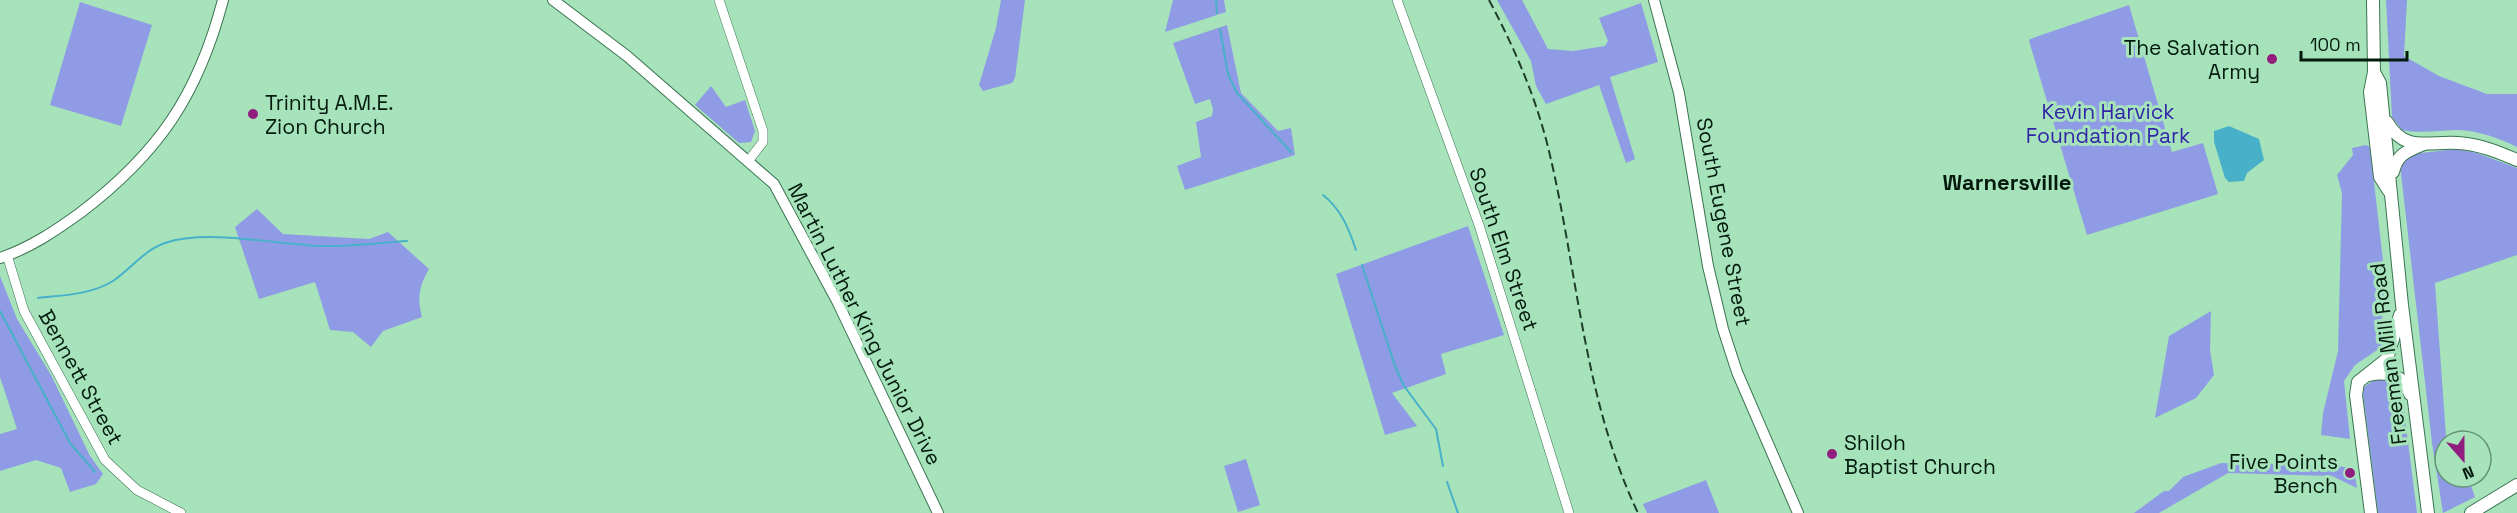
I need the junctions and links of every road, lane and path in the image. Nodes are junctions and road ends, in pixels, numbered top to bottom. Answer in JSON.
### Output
{"nodes":[{"id":1,"x":223,"y":0,"type":"edge"},
{"id":2,"x":553,"y":0,"type":"edge"},
{"id":3,"x":719,"y":0,"type":"edge"},
{"id":4,"x":1397,"y":0,"type":"edge"},
{"id":5,"x":1654,"y":0,"type":"edge"},
{"id":6,"x":2373,"y":2,"type":"edge"},
{"id":7,"x":2374,"y":72,"type":"junction"},
{"id":8,"x":2384,"y":117,"type":"junction"},
{"id":9,"x":2425,"y":144,"type":"junction"},
{"id":10,"x":749,"y":160,"type":"junction"},
{"id":11,"x":2517,"y":160,"type":"edge"},
{"id":12,"x":2390,"y":185,"type":"junction"},
{"id":13,"x":4,"y":257,"type":"edge"},
{"id":14,"x":2402,"y":306,"type":"junction"},
{"id":15,"x":2358,"y":382,"type":"junction"},
{"id":16,"x":2413,"y":400,"type":"junction"},
{"id":17,"x":2517,"y":485,"type":"edge"},
{"id":18,"x":2427,"y":507,"type":"edge"},
{"id":19,"x":181,"y":513,"type":"edge"},
{"id":20,"x":938,"y":513,"type":"edge"},
{"id":21,"x":1569,"y":513,"type":"edge"},
{"id":22,"x":1798,"y":513,"type":"edge"},
{"id":23,"x":2372,"y":513,"type":"edge"},
{"id":24,"x":2472,"y":513,"type":"edge"}],
"edges":[{"from":1,"to":13,"type":"main road"},
{"from":2,"to":10,"type":"main road","name":"Martin Luther King Junior Drive"},
{"from":3,"to":10,"type":"street"},
{"from":4,"to":21,"type":"street","name":"South Elm Street"},
{"from":5,"to":22,"type":"main road","name":"South Eugene Street"},
{"from":6,"to":7,"type":"main road","name":"Freeman Mill Road"},
{"from":7,"to":8,"type":"main road","name":"Freeman Mill Road"},
{"from":7,"to":12,"type":"main road","name":"Freeman Mill Road"},
{"from":8,"to":9,"type":"main road"},
{"from":8,"to":12,"type":"main road","name":"Freeman Mill Road"},
{"from":9,"to":11,"type":"main road"},
{"from":9,"to":12,"type":"main road"},
{"from":10,"to":20,"type":"main road","name":"Martin Luther King Junior Drive"},
{"from":12,"to":14,"type":"main road","name":"Freeman Mill Road"},
{"from":13,"to":19,"type":"street","name":"Bennett Street"},
{"from":14,"to":15,"type":"main road"},
{"from":14,"to":16,"type":"main road","name":"Freeman Mill Road"},
{"from":15,"to":16,"type":"main road"},
{"from":15,"to":23,"type":"main road"},
{"from":16,"to":18,"type":"main road","name":"Freeman Mill Road"},
{"from":17,"to":24,"type":"main road"}]}
